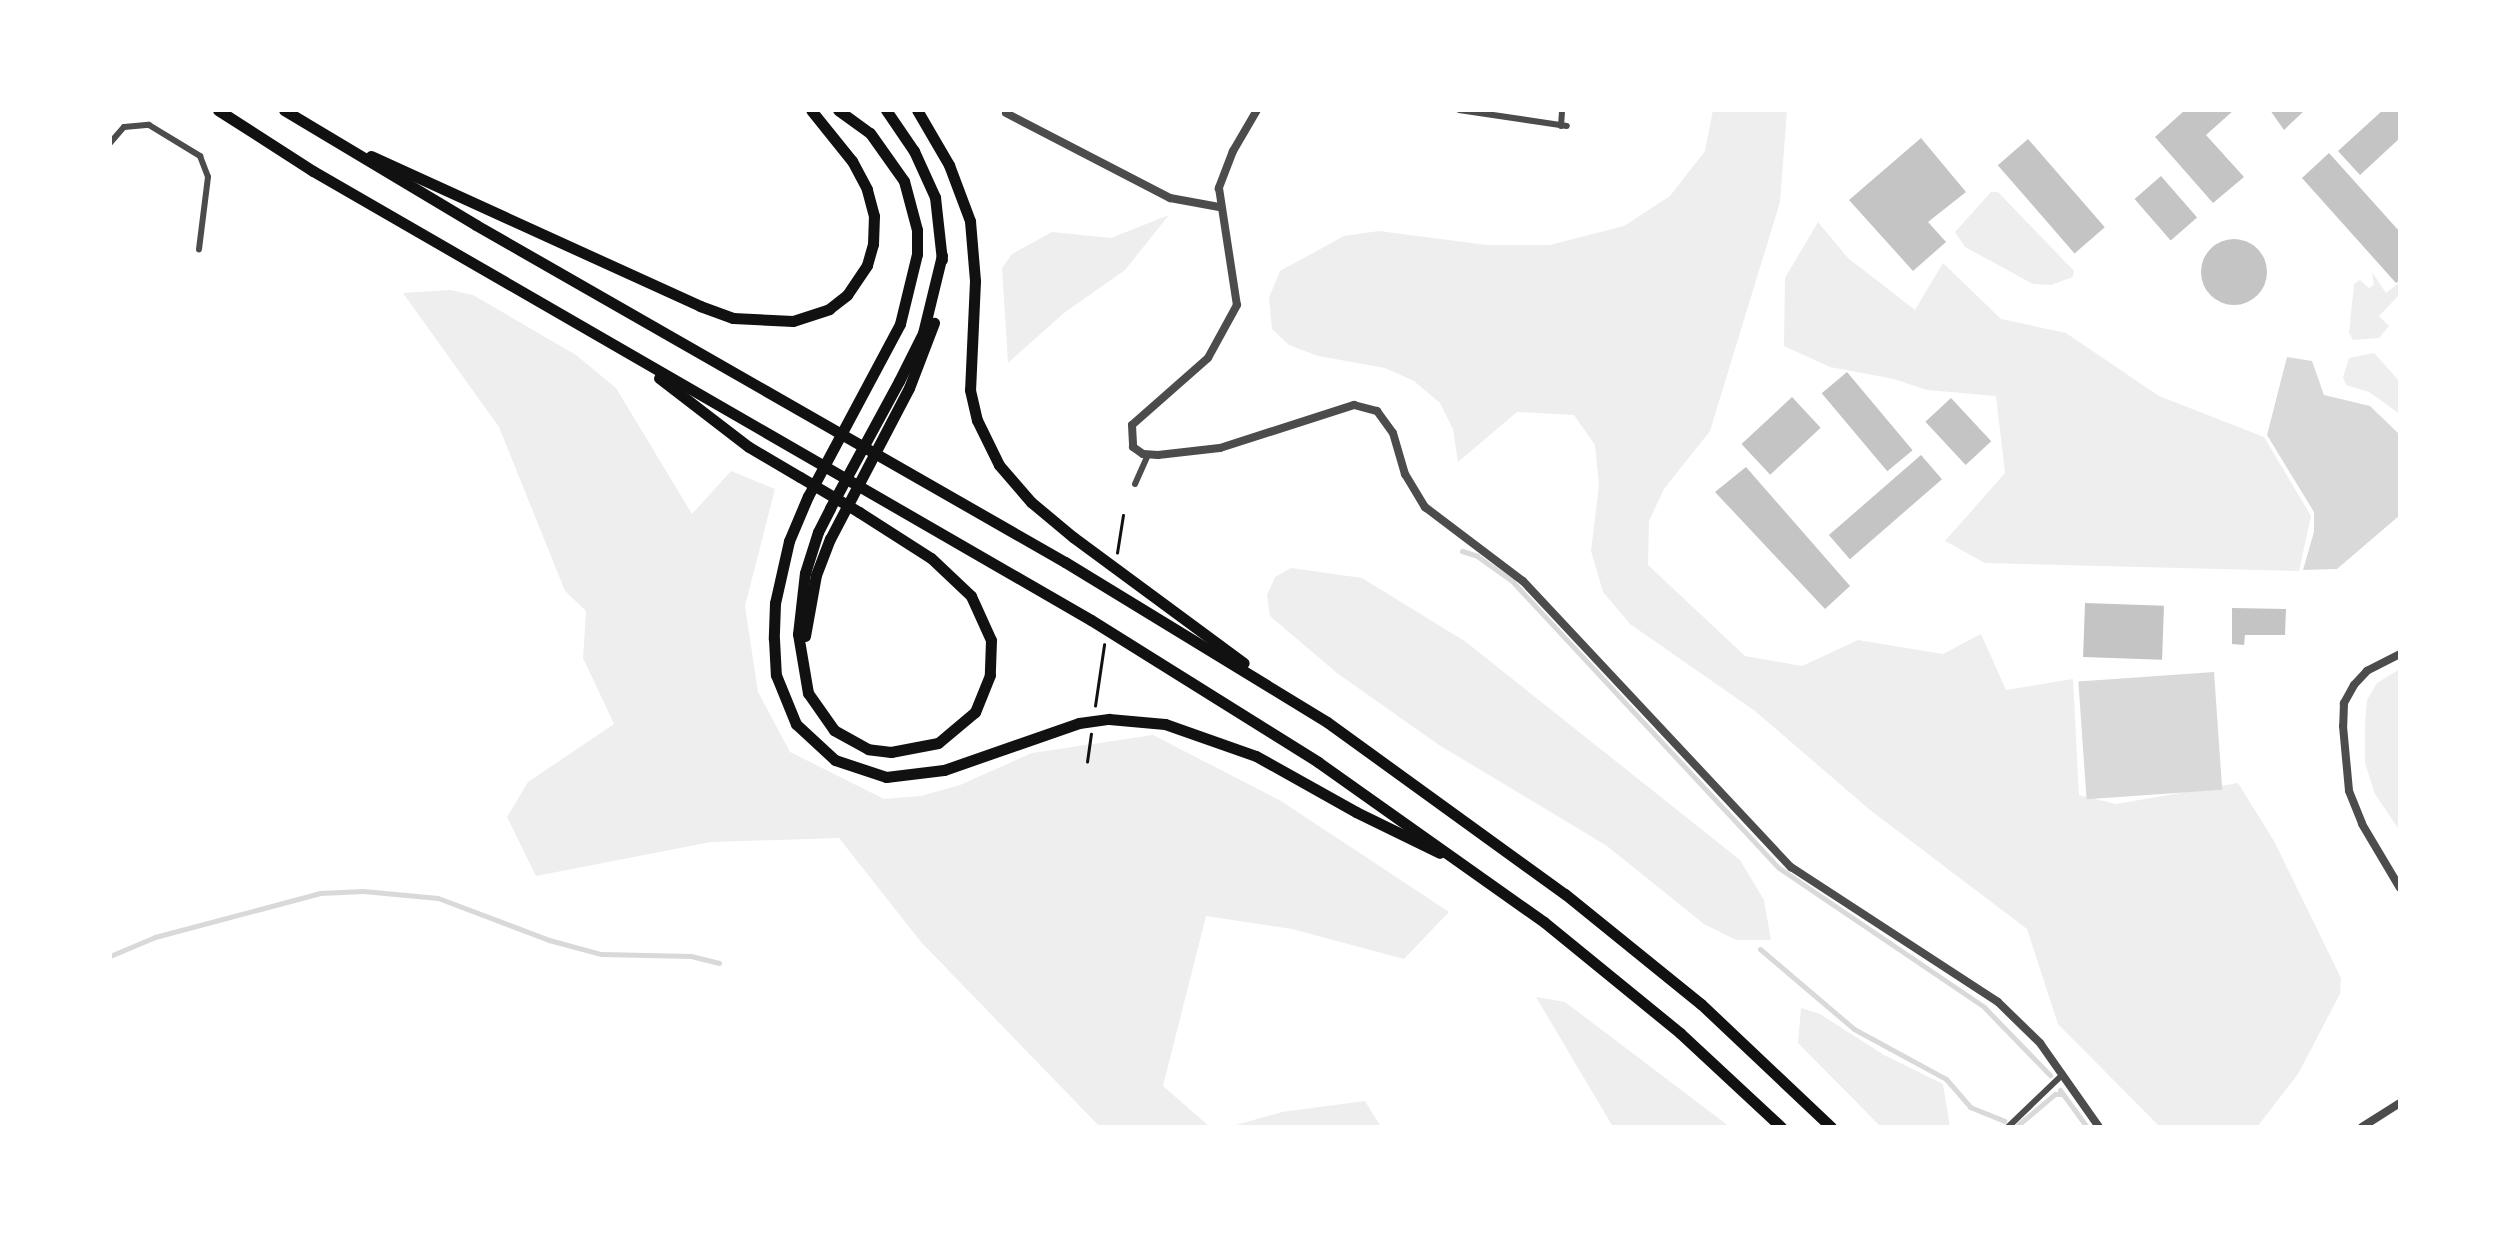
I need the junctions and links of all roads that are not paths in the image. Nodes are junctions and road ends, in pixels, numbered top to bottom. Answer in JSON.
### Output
{"nodes":[{"id":1,"x":218,"y":110,"type":"edge"},
{"id":2,"x":284,"y":110,"type":"edge"},
{"id":3,"x":811,"y":110,"type":"edge"},
{"id":4,"x":838,"y":110,"type":"edge"},
{"id":5,"x":886,"y":110,"type":"edge"},
{"id":6,"x":916,"y":110,"type":"edge"},
{"id":7,"x":1257,"y":110,"type":"edge"},
{"id":8,"x":1459,"y":110,"type":"edge"},
{"id":9,"x":1562,"y":110,"type":"edge"},
{"id":10,"x":1002,"y":111,"type":"edge"},
{"id":11,"x":317,"y":132,"type":"junction"},
{"id":12,"x":110,"y":143,"type":"edge"},
{"id":13,"x":1219,"y":207,"type":"junction"},
{"id":14,"x":199,"y":249,"type":"dead end"},
{"id":15,"x":624,"y":350,"type":"junction"},
{"id":16,"x":1148,"y":455,"type":"junction"},
{"id":17,"x":1135,"y":484,"type":"dead end"},
{"id":18,"x":2400,"y":654,"type":"edge"},
{"id":19,"x":1282,"y":694,"type":"junction"},
{"id":20,"x":1466,"y":865,"type":"junction"},
{"id":21,"x":2400,"y":888,"type":"edge"},
{"id":22,"x":2063,"y":1074,"type":"junction"},
{"id":23,"x":2400,"y":1104,"type":"edge"},
{"id":24,"x":2010,"y":1126,"type":"edge"},
{"id":25,"x":1781,"y":1127,"type":"edge"},
{"id":26,"x":1831,"y":1127,"type":"edge"},
{"id":27,"x":2099,"y":1127,"type":"edge"},
{"id":28,"x":2362,"y":1127,"type":"edge"}],
"edges":[{"from":1,"to":15,"type":"highway"},
{"from":2,"to":11,"type":"highway"},
{"from":3,"to":11,"type":"highway"},
{"from":4,"to":20,"type":"highway"},
{"from":5,"to":15,"type":"highway"},
{"from":6,"to":19,"type":"highway"},
{"from":7,"to":13,"type":"street"},
{"from":8,"to":9,"type":"street"},
{"from":10,"to":13,"type":"street"},
{"from":11,"to":19,"type":"highway"},
{"from":12,"to":14,"type":"street"},
{"from":13,"to":16,"type":"street"},
{"from":15,"to":20,"type":"highway"},
{"from":16,"to":17,"type":"street"},
{"from":16,"to":22,"type":"street"},
{"from":18,"to":21,"type":"street"},
{"from":19,"to":26,"type":"highway"},
{"from":20,"to":25,"type":"highway"},
{"from":22,"to":24,"type":"street"},
{"from":22,"to":27,"type":"street"},
{"from":23,"to":28,"type":"street"}]}
